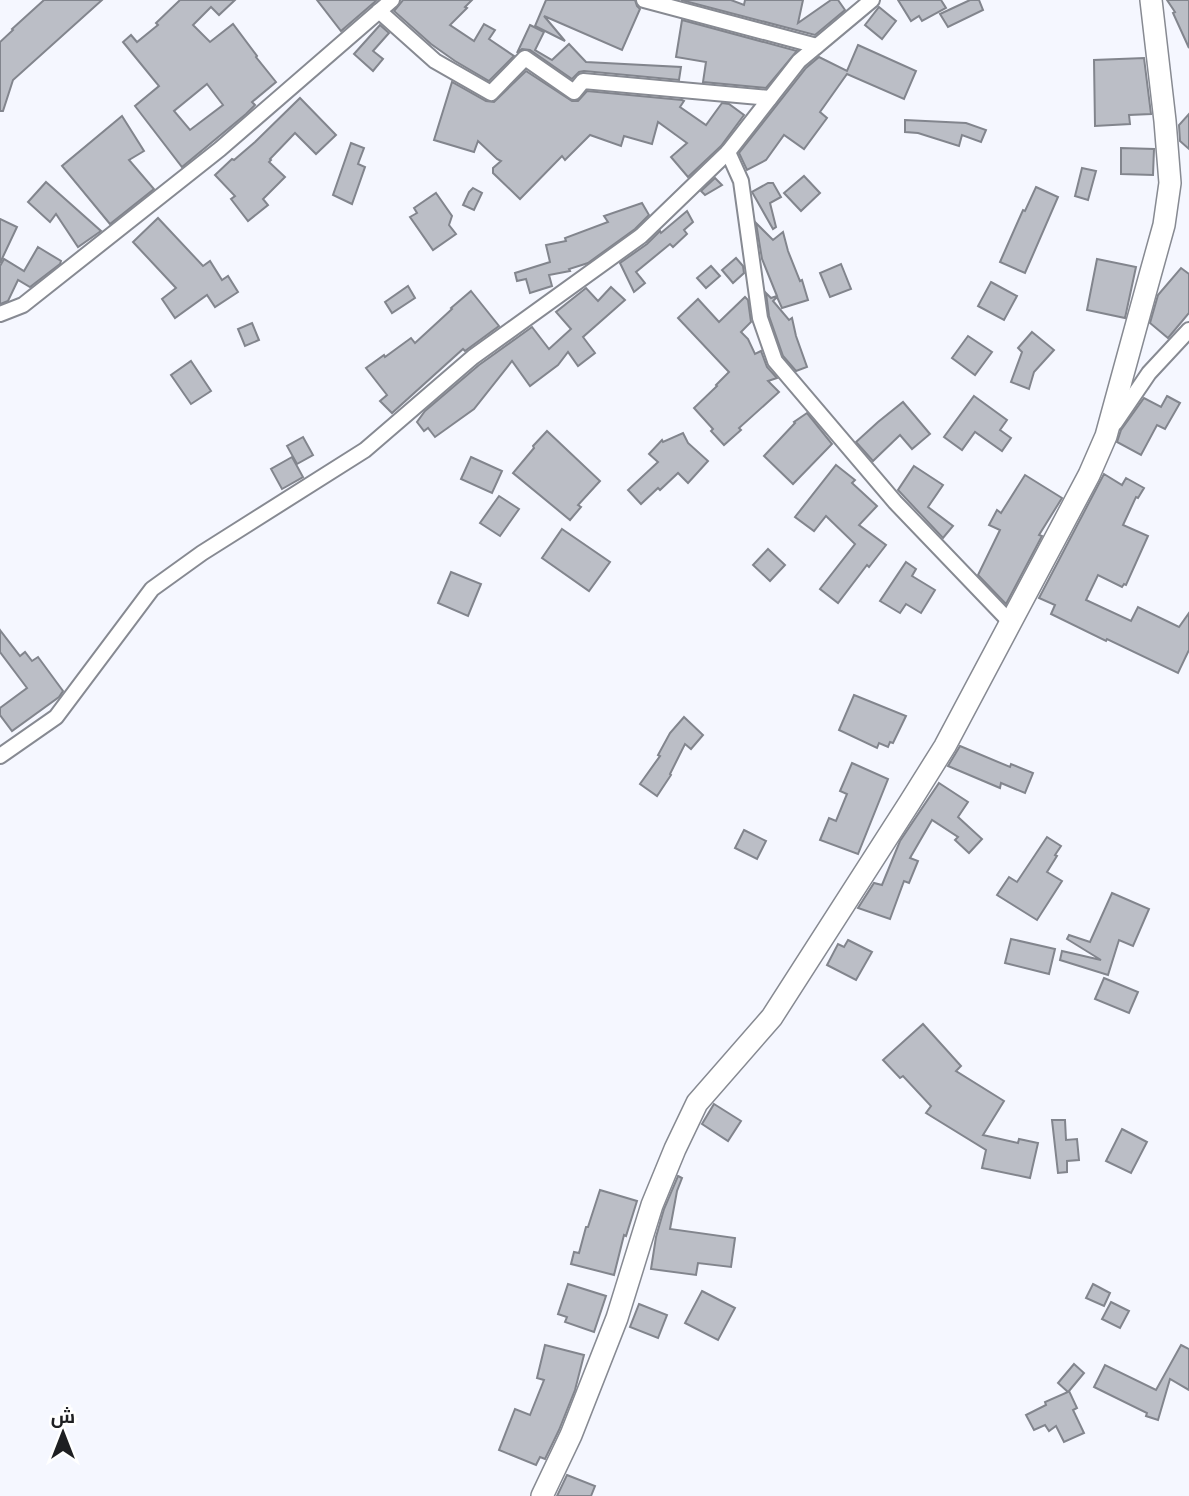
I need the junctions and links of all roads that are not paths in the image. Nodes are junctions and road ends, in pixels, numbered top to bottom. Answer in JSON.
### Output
{"nodes":[{"id":1,"x":392,"y":0,"type":"edge"},
{"id":2,"x":644,"y":0,"type":"edge"},
{"id":3,"x":872,"y":0,"type":"edge"},
{"id":4,"x":1151,"y":0,"type":"edge"},
{"id":5,"x":379,"y":11,"type":"junction"},
{"id":6,"x":817,"y":46,"type":"junction"},
{"id":7,"x":770,"y":98,"type":"junction"},
{"id":8,"x":728,"y":152,"type":"junction"},
{"id":9,"x":0,"y":314,"type":"edge"},
{"id":10,"x":1189,"y":330,"type":"edge"},
{"id":11,"x":1106,"y":436,"type":"junction"},
{"id":12,"x":1011,"y":623,"type":"junction"},
{"id":13,"x":0,"y":756,"type":"edge"},
{"id":14,"x":542,"y":1496,"type":"edge"}],
"edges":[{"from":1,"to":5,"type":"street"},
{"from":2,"to":6,"type":"street"},
{"from":3,"to":6,"type":"street"},
{"from":4,"to":11,"type":"street"},
{"from":5,"to":7,"type":"street"},
{"from":5,"to":9,"type":"street"},
{"from":6,"to":7,"type":"street"},
{"from":7,"to":8,"type":"street"},
{"from":8,"to":12,"type":"street"},
{"from":8,"to":13,"type":"street"},
{"from":10,"to":11,"type":"street"},
{"from":11,"to":12,"type":"street"},
{"from":12,"to":14,"type":"street"}]}
